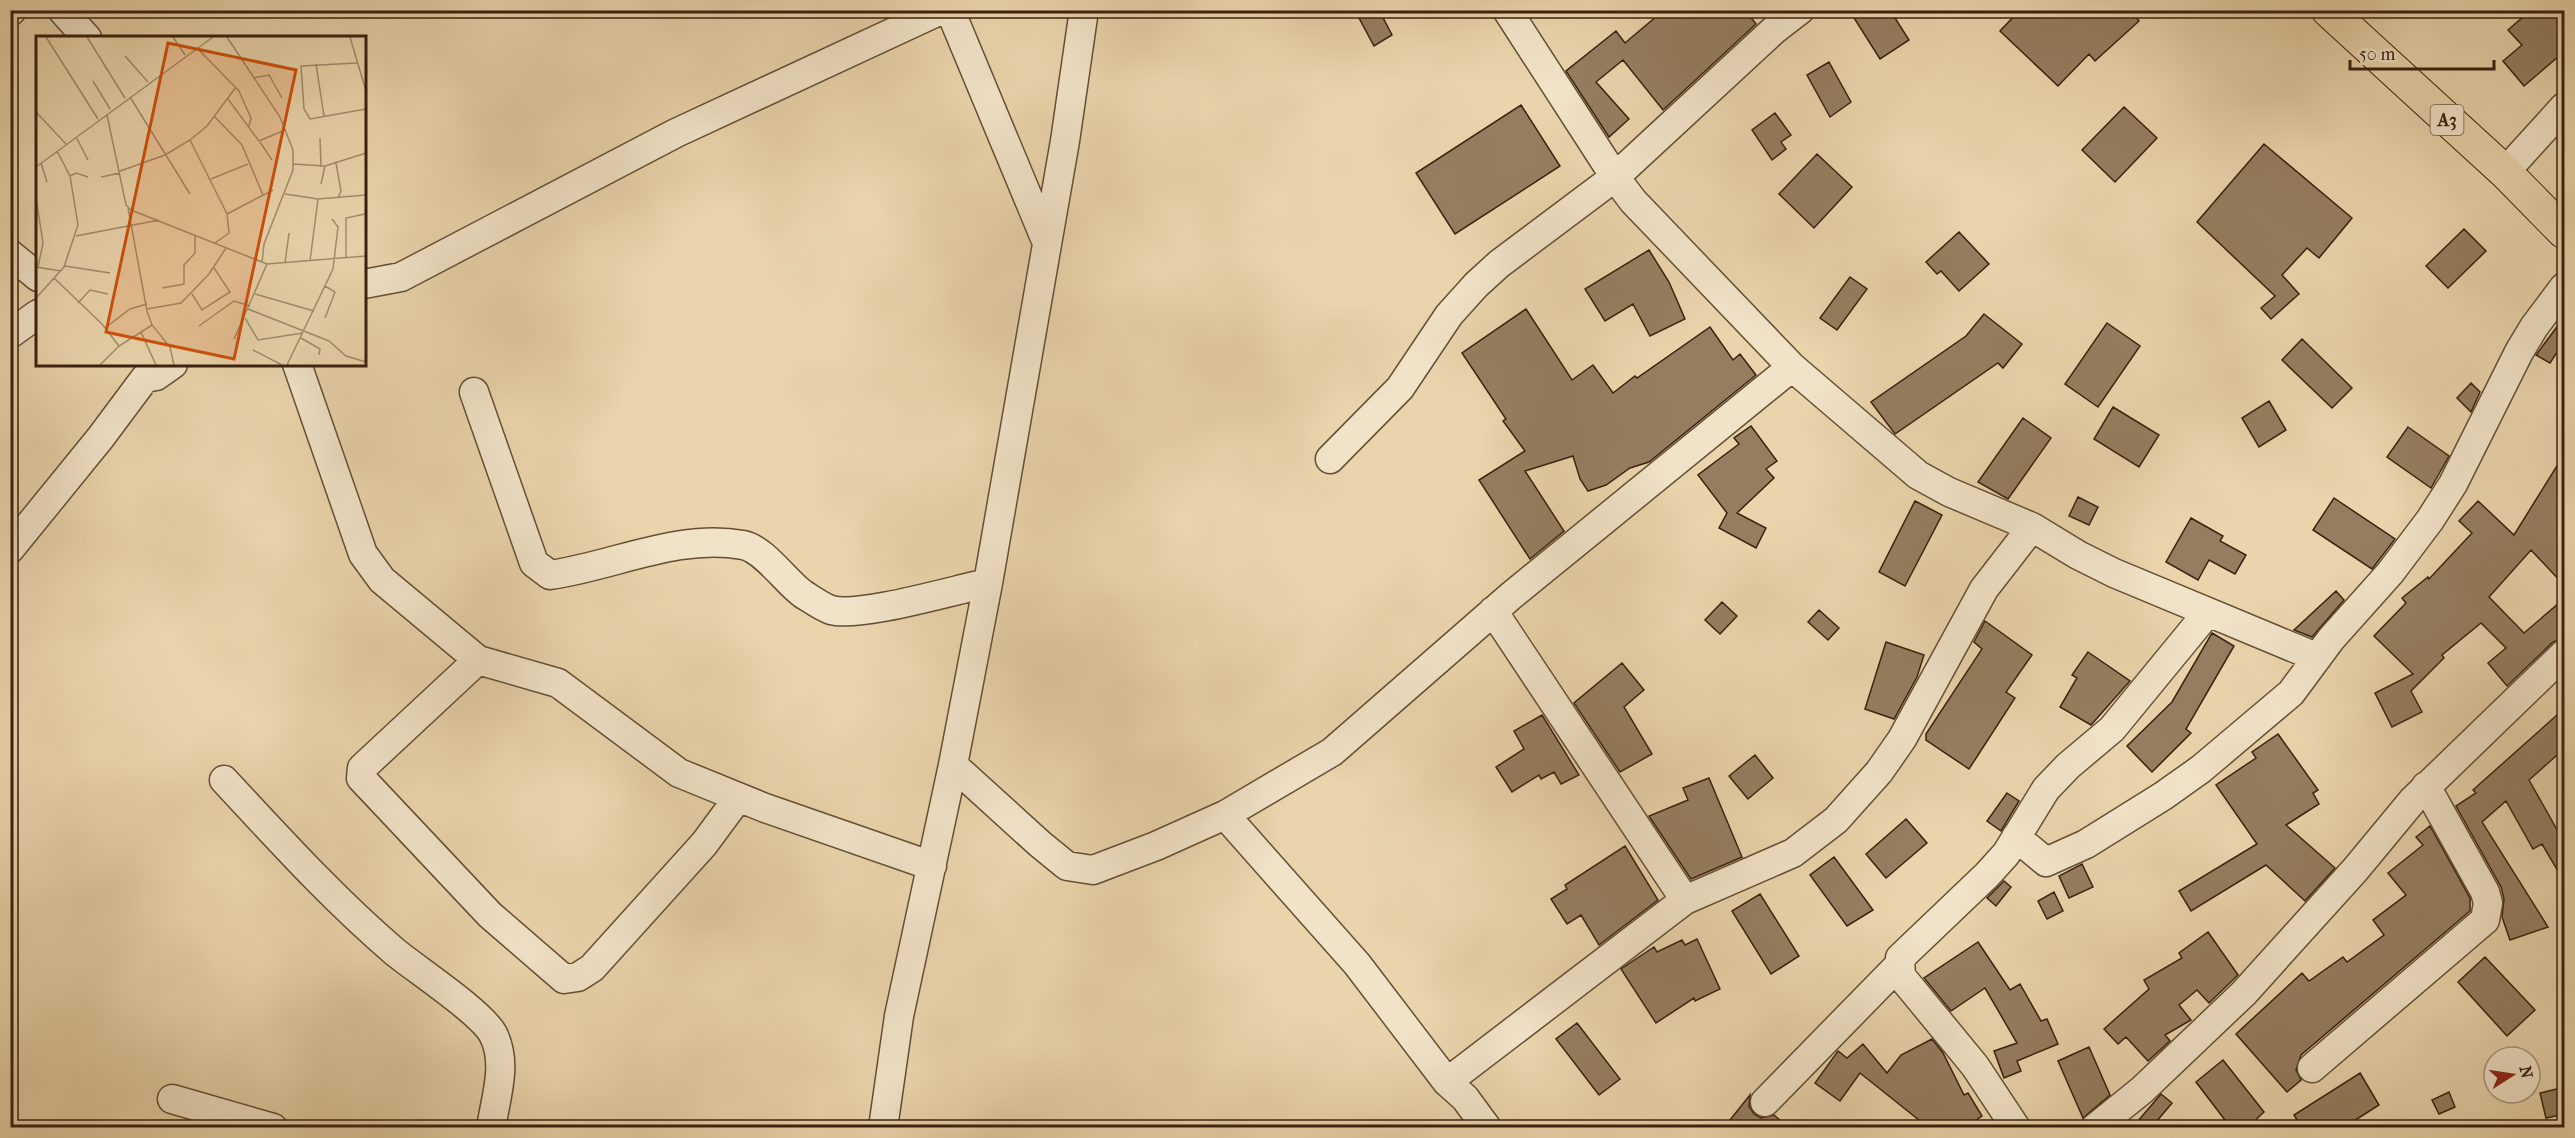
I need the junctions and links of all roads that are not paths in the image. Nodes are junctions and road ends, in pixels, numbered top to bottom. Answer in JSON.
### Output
{"nodes":[{"id":1,"x":62,"y":10,"type":"edge"},
{"id":2,"x":941,"y":10,"type":"edge"},
{"id":3,"x":950,"y":10,"type":"edge"},
{"id":4,"x":1084,"y":10,"type":"edge"},
{"id":5,"x":1507,"y":10,"type":"edge"},
{"id":6,"x":1800,"y":10,"type":"edge"},
{"id":7,"x":2328,"y":10,"type":"edge"},
{"id":8,"x":85,"y":36,"type":"edge"},
{"id":9,"x":2565,"y":108,"type":"edge"},
{"id":10,"x":2505,"y":172,"type":"junction"},
{"id":11,"x":1615,"y":177,"type":"junction"},
{"id":12,"x":2565,"y":232,"type":"edge"},
{"id":13,"x":1047,"y":243,"type":"junction"},
{"id":14,"x":10,"y":254,"type":"edge"},
{"id":15,"x":36,"y":275,"type":"edge"},
{"id":16,"x":366,"y":284,"type":"edge"},
{"id":17,"x":2565,"y":287,"type":"edge"},
{"id":18,"x":36,"y":315,"type":"edge"},
{"id":19,"x":10,"y":334,"type":"edge"},
{"id":20,"x":170,"y":366,"type":"edge"},
{"id":21,"x":298,"y":366,"type":"edge"},
{"id":22,"x":1792,"y":368,"type":"junction"},
{"id":23,"x":139,"y":371,"type":"edge"},
{"id":24,"x":474,"y":392,"type":"dead end"},
{"id":25,"x":1330,"y":459,"type":"dead end"},
{"id":26,"x":2032,"y":527,"type":"junction"},
{"id":27,"x":10,"y":549,"type":"edge"},
{"id":28,"x":988,"y":583,"type":"junction"},
{"id":29,"x":1493,"y":611,"type":"junction"},
{"id":30,"x":2208,"y":612,"type":"junction"},
{"id":31,"x":2565,"y":654,"type":"edge"},
{"id":32,"x":2316,"y":657,"type":"junction"},
{"id":33,"x":478,"y":660,"type":"junction"},
{"id":34,"x":953,"y":765,"type":"junction"},
{"id":35,"x":224,"y":780,"type":"dead end"},
{"id":36,"x":2426,"y":786,"type":"junction"},
{"id":37,"x":738,"y":798,"type":"junction"},
{"id":38,"x":1224,"y":815,"type":"junction"},
{"id":39,"x":2016,"y":837,"type":"junction"},
{"id":40,"x":932,"y":866,"type":"junction"},
{"id":41,"x":1685,"y":900,"type":"junction"},
{"id":42,"x":1899,"y":965,"type":"junction"},
{"id":43,"x":2312,"y":1068,"type":"dead end"},
{"id":44,"x":1447,"y":1083,"type":"junction"},
{"id":45,"x":172,"y":1100,"type":"dead end"},
{"id":46,"x":1765,"y":1102,"type":"dead end"},
{"id":47,"x":273,"y":1128,"type":"edge"},
{"id":48,"x":491,"y":1128,"type":"edge"},
{"id":49,"x":883,"y":1128,"type":"edge"},
{"id":50,"x":1487,"y":1128,"type":"edge"},
{"id":51,"x":2016,"y":1128,"type":"edge"},
{"id":52,"x":2095,"y":1128,"type":"edge"}],
"edges":[{"from":1,"to":8,"type":"street"},
{"from":2,"to":16,"type":"street"},
{"from":3,"to":13,"type":"street"},
{"from":4,"to":13,"type":"street"},
{"from":5,"to":11,"type":"street"},
{"from":6,"to":11,"type":"street"},
{"from":7,"to":10,"type":"highway","number":"A3"},
{"from":9,"to":10,"type":"street"},
{"from":10,"to":12,"type":"highway","number":"A3"},
{"from":11,"to":22,"type":"street"},
{"from":11,"to":25,"type":"street"},
{"from":13,"to":28,"type":"street"},
{"from":14,"to":15,"type":"street"},
{"from":17,"to":32,"type":"street"},
{"from":18,"to":19,"type":"street"},
{"from":20,"to":23,"type":"street"},
{"from":21,"to":33,"type":"street"},
{"from":22,"to":26,"type":"street"},
{"from":22,"to":29,"type":"street"},
{"from":23,"to":27,"type":"street"},
{"from":24,"to":28,"type":"street"},
{"from":26,"to":30,"type":"street"},
{"from":26,"to":41,"type":"street"},
{"from":28,"to":34,"type":"street"},
{"from":29,"to":38,"type":"street"},
{"from":29,"to":41,"type":"street"},
{"from":30,"to":32,"type":"street"},
{"from":30,"to":39,"type":"street"},
{"from":31,"to":36,"type":"street"},
{"from":32,"to":39,"type":"street"},
{"from":33,"to":37,"type":"street"},
{"from":33,"to":37,"type":"street"},
{"from":34,"to":38,"type":"street"},
{"from":34,"to":40,"type":"street"},
{"from":35,"to":48,"type":"street"},
{"from":36,"to":43,"type":"street"},
{"from":36,"to":52,"type":"street"},
{"from":37,"to":40,"type":"street"},
{"from":38,"to":44,"type":"street"},
{"from":39,"to":42,"type":"street"},
{"from":40,"to":49,"type":"street"},
{"from":41,"to":44,"type":"street"},
{"from":42,"to":46,"type":"street"},
{"from":42,"to":51,"type":"street"},
{"from":44,"to":50,"type":"street"},
{"from":45,"to":47,"type":"street"}]}
